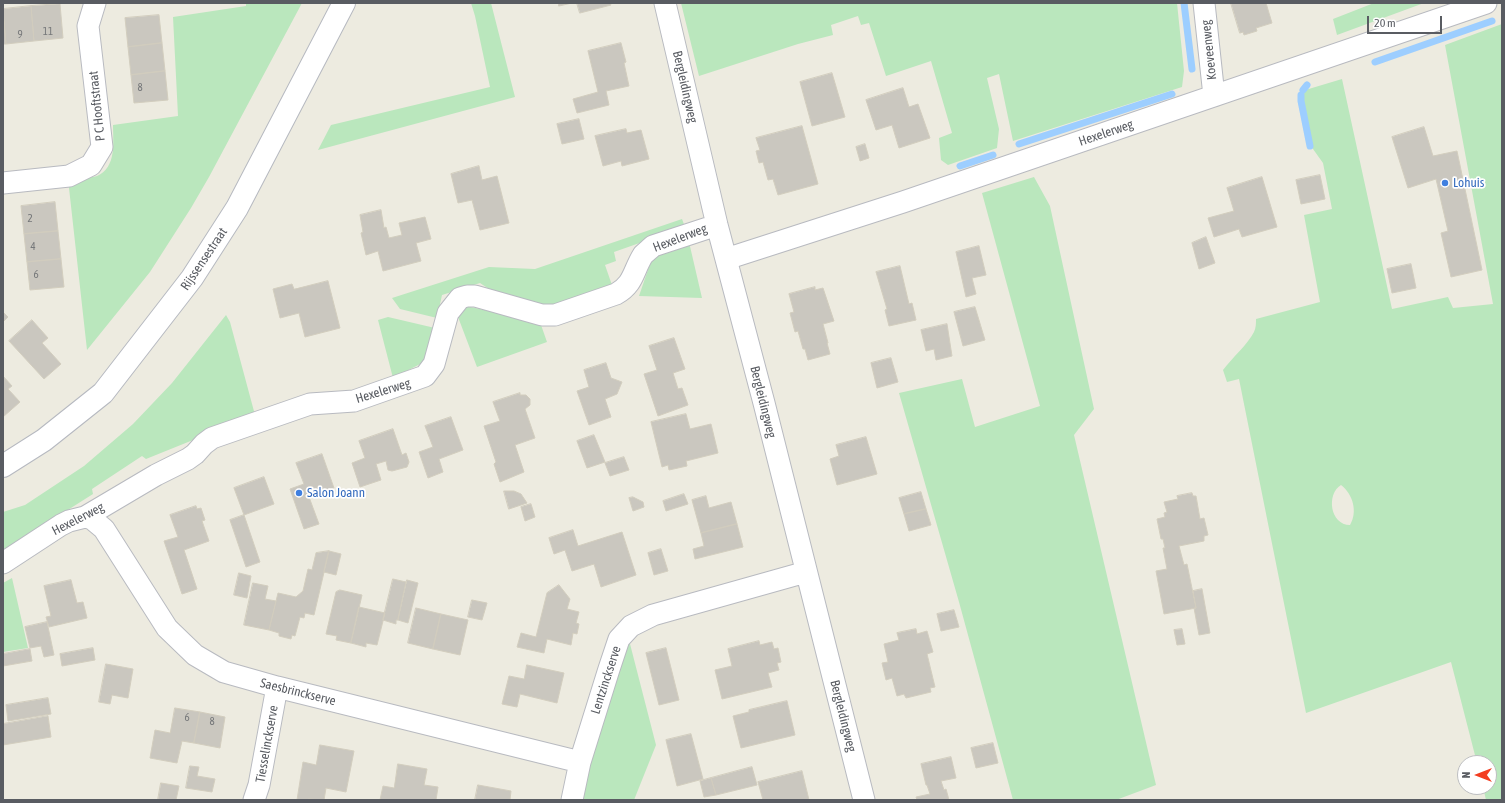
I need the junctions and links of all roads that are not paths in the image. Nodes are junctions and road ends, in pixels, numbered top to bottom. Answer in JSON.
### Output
{"nodes":[{"id":1,"x":95,"y":3,"type":"edge"},
{"id":2,"x":344,"y":3,"type":"edge"},
{"id":3,"x":665,"y":3,"type":"edge"},
{"id":4,"x":1204,"y":3,"type":"edge"},
{"id":5,"x":1486,"y":3,"type":"edge"},
{"id":6,"x":1214,"y":96,"type":"junction"},
{"id":7,"x":3,"y":183,"type":"edge"},
{"id":8,"x":717,"y":225,"type":"junction"},
{"id":9,"x":726,"y":259,"type":"junction"},
{"id":10,"x":3,"y":466,"type":"edge"},
{"id":11,"x":85,"y":517,"type":"junction"},
{"id":12,"x":3,"y":563,"type":"edge"},
{"id":13,"x":806,"y":572,"type":"junction"},
{"id":14,"x":277,"y":687,"type":"junction"},
{"id":15,"x":580,"y":762,"type":"junction"},
{"id":16,"x":254,"y":800,"type":"edge"},
{"id":17,"x":572,"y":800,"type":"edge"},
{"id":18,"x":864,"y":800,"type":"edge"}],
"edges":[{"from":1,"to":7,"type":"street","name":"P C Hooftstraat"},
{"from":2,"to":10,"type":"main road","name":"Rijssensestraat"},
{"from":3,"to":8,"type":"street","name":"Bergleidingweg"},
{"from":4,"to":6,"type":"street","name":"Koeveenweg"},
{"from":5,"to":6,"type":"street","name":"Hexelerweg"},
{"from":6,"to":9,"type":"street","name":"Hexelerweg"},
{"from":8,"to":9,"type":"street","name":"Bergleidingweg"},
{"from":8,"to":11,"type":"street","name":"Hexelerweg"},
{"from":9,"to":13,"type":"street","name":"Bergleidingweg"},
{"from":11,"to":12,"type":"street","name":"Hexelerweg"},
{"from":11,"to":14,"type":"street","name":"Saesbrinckserve"},
{"from":13,"to":15,"type":"street","name":"Lentzinckserve"},
{"from":13,"to":18,"type":"street","name":"Bergleidingweg"},
{"from":14,"to":15,"type":"street","name":"Saesbrinckserve"},
{"from":14,"to":16,"type":"street","name":"Tiesselinckserve"},
{"from":15,"to":17,"type":"street","name":"Lentzinckserve"}]}
